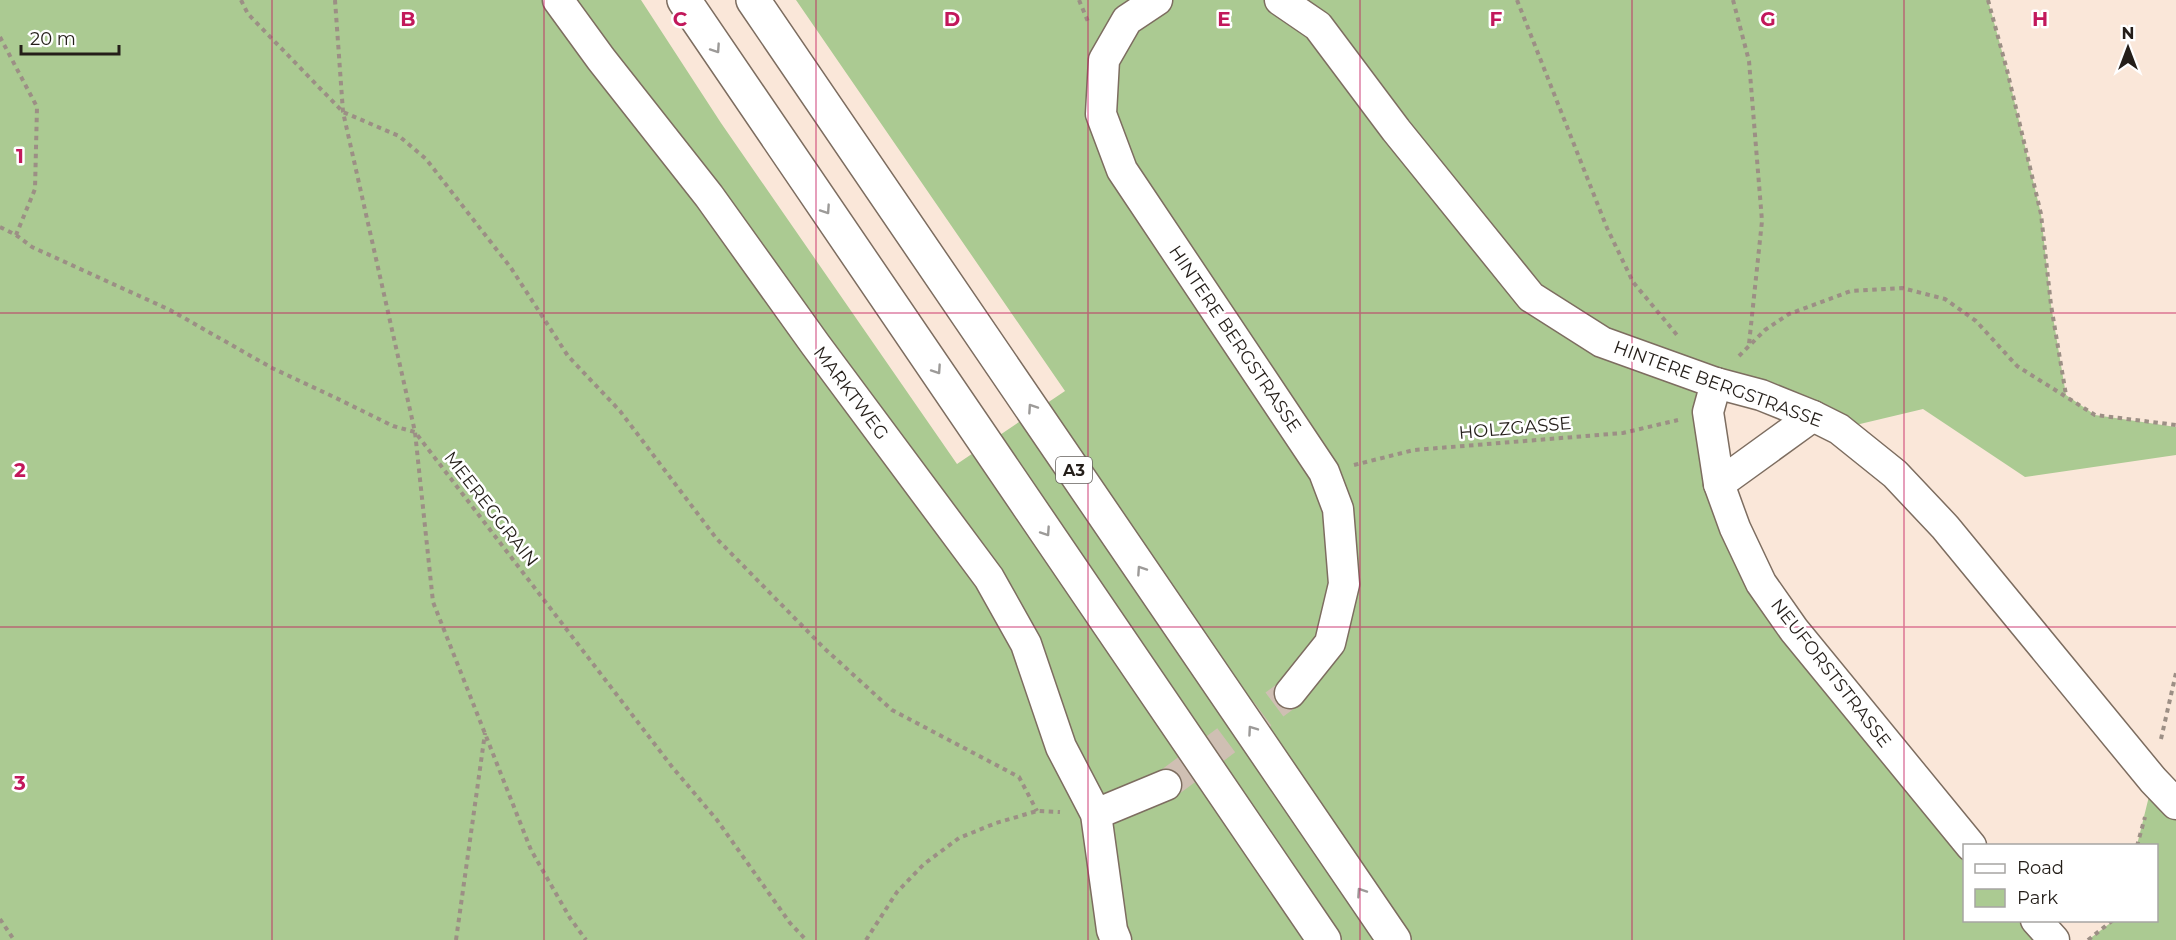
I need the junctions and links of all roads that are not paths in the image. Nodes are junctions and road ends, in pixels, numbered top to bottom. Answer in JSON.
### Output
{"nodes":[{"id":1,"x":558,"y":0,"type":"edge"},
{"id":2,"x":684,"y":0,"type":"edge"},
{"id":3,"x":753,"y":0,"type":"edge"},
{"id":4,"x":1157,"y":0,"type":"edge"},
{"id":5,"x":1280,"y":0,"type":"edge"},
{"id":6,"x":1716,"y":383,"type":"junction"},
{"id":7,"x":1813,"y":416,"type":"junction"},
{"id":8,"x":1719,"y":484,"type":"junction"},
{"id":9,"x":1290,"y":693,"type":"tunnel mouth"},
{"id":10,"x":1166,"y":785,"type":"tunnel mouth"},
{"id":11,"x":2176,"y":804,"type":"edge"},
{"id":12,"x":1096,"y":814,"type":"junction"},
{"id":13,"x":1969,"y":844,"type":"edge"},
{"id":14,"x":2037,"y":922,"type":"edge"},
{"id":15,"x":1116,"y":940,"type":"edge"},
{"id":16,"x":1324,"y":940,"type":"edge"},
{"id":17,"x":1394,"y":940,"type":"edge"},
{"id":18,"x":2054,"y":940,"type":"edge"}],
"edges":[{"from":1,"to":12,"type":"street","name":"MARKTWEG"},
{"from":2,"to":16,"type":"highway","one_way":true},
{"from":17,"to":3,"type":"highway","number":"A3","one_way":true},
{"from":4,"to":9,"type":"street","name":"HINTERE BERGSTRASSE"},
{"from":5,"to":6,"type":"street","name":"HINTERE BERGSTRASSE"},
{"from":6,"to":7,"type":"street","name":"HINTERE BERGSTRASSE"},
{"from":6,"to":8,"type":"street","name":"NEUFORSTSTRASSE"},
{"from":7,"to":8,"type":"street"},
{"from":7,"to":11,"type":"street","name":"HINTERE BERGSTRASSE"},
{"from":8,"to":13,"type":"street","name":"NEUFORSTSTRASSE"},
{"from":10,"to":12,"type":"street"},
{"from":12,"to":15,"type":"street","name":"MARKTWEG"},
{"from":14,"to":18,"type":"street"}]}
